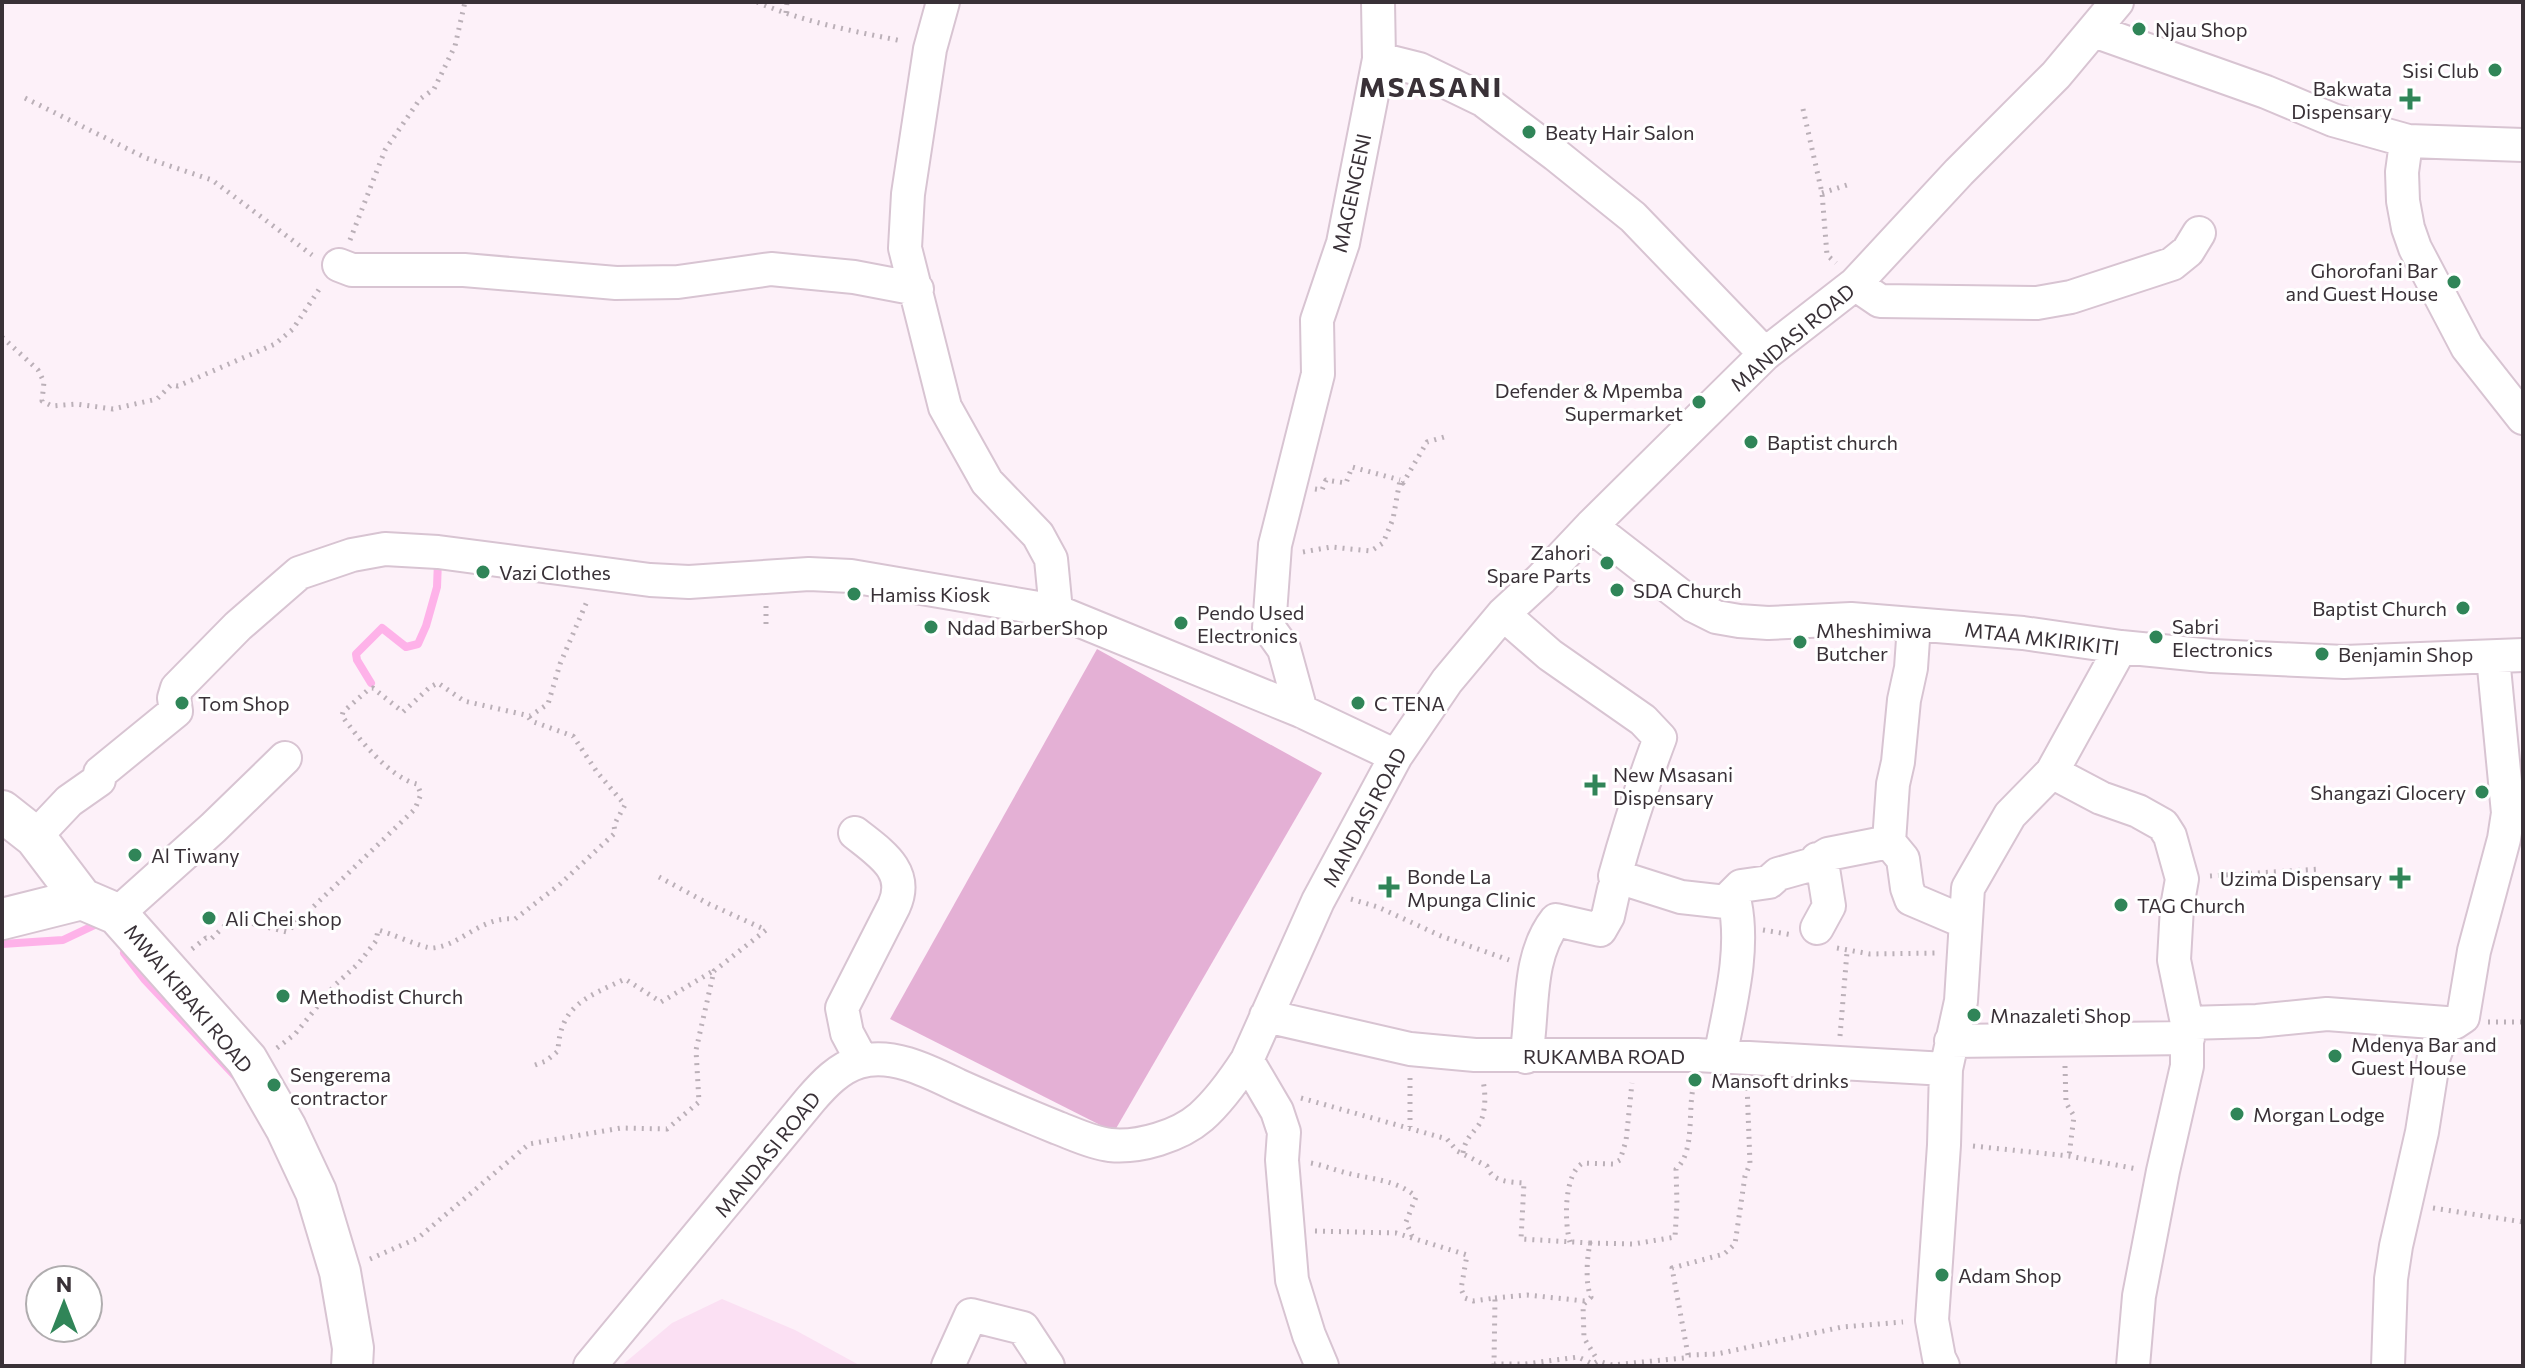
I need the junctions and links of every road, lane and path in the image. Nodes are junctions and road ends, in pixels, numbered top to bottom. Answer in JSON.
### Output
{"nodes":[{"id":1,"x":465,"y":2,"type":"edge"},
{"id":2,"x":757,"y":2,"type":"edge"},
{"id":3,"x":787,"y":2,"type":"edge"},
{"id":4,"x":943,"y":2,"type":"edge"},
{"id":5,"x":1378,"y":2,"type":"edge"},
{"id":6,"x":2117,"y":2,"type":"edge"},
{"id":7,"x":786,"y":13,"type":"junction"},
{"id":8,"x":2094,"y":31,"type":"junction"},
{"id":9,"x":930,"y":49,"type":"junction"},
{"id":10,"x":1379,"y":59,"type":"junction"},
{"id":11,"x":25,"y":98,"type":"dead end"},
{"id":12,"x":1803,"y":109,"type":"dead end"},
{"id":13,"x":2408,"y":141,"type":"junction"},
{"id":14,"x":2523,"y":145,"type":"edge"},
{"id":15,"x":1847,"y":185,"type":"dead end"},
{"id":16,"x":1822,"y":193,"type":"junction"},
{"id":17,"x":2199,"y":233,"type":"dead end"},
{"id":18,"x":339,"y":265,"type":"junction"},
{"id":19,"x":1855,"y":284,"type":"junction"},
{"id":20,"x":917,"y":289,"type":"junction"},
{"id":21,"x":2,"y":337,"type":"edge"},
{"id":22,"x":1765,"y":354,"type":"junction"},
{"id":23,"x":2523,"y":418,"type":"edge"},
{"id":24,"x":1444,"y":437,"type":"dead end"},
{"id":25,"x":1400,"y":480,"type":"junction"},
{"id":26,"x":1291,"y":483,"type":"junction"},
{"id":27,"x":1591,"y":526,"type":"junction"},
{"id":28,"x":1275,"y":545,"type":"junction"},
{"id":29,"x":589,"y":574,"type":"junction"},
{"id":30,"x":1056,"y":611,"type":"junction"},
{"id":31,"x":1503,"y":614,"type":"junction"},
{"id":32,"x":1914,"y":625,"type":"junction"},
{"id":33,"x":2121,"y":647,"type":"junction"},
{"id":34,"x":2508,"y":656,"type":"edge"},
{"id":35,"x":1301,"y":711,"type":"junction"},
{"id":36,"x":527,"y":715,"type":"junction"},
{"id":37,"x":1396,"y":756,"type":"junction"},
{"id":38,"x":285,"y":758,"type":"dead end"},
{"id":39,"x":2052,"y":772,"type":"junction"},
{"id":40,"x":2,"y":811,"type":"edge"},
{"id":41,"x":855,"y":833,"type":"dead end"},
{"id":42,"x":35,"y":837,"type":"junction"},
{"id":43,"x":1889,"y":842,"type":"junction"},
{"id":44,"x":1817,"y":859,"type":"junction"},
{"id":45,"x":2320,"y":869,"type":"dead end"},
{"id":46,"x":2181,"y":874,"type":"junction"},
{"id":47,"x":659,"y":877,"type":"dead end"},
{"id":48,"x":1614,"y":889,"type":"dead end"},
{"id":49,"x":1318,"y":901,"type":"junction"},
{"id":50,"x":1725,"y":902,"type":"junction"},
{"id":51,"x":100,"y":906,"type":"junction"},
{"id":52,"x":2,"y":919,"type":"edge"},
{"id":53,"x":1965,"y":922,"type":"junction"},
{"id":54,"x":1817,"y":928,"type":"junction"},
{"id":55,"x":1739,"y":933,"type":"junction"},
{"id":56,"x":1847,"y":952,"type":"junction"},
{"id":57,"x":153,"y":955,"type":"junction"},
{"id":58,"x":1965,"y":957,"type":"junction"},
{"id":59,"x":1535,"y":965,"type":"junction"},
{"id":60,"x":714,"y":971,"type":"junction"},
{"id":61,"x":1266,"y":1016,"type":"junction"},
{"id":62,"x":2446,"y":1023,"type":"junction"},
{"id":63,"x":2187,"y":1031,"type":"junction"},
{"id":64,"x":2066,"y":1041,"type":"junction"},
{"id":65,"x":1410,"y":1049,"type":"junction"},
{"id":66,"x":1634,"y":1054,"type":"junction"},
{"id":67,"x":1475,"y":1055,"type":"junction"},
{"id":68,"x":1948,"y":1055,"type":"junction"},
{"id":69,"x":1526,"y":1057,"type":"junction"},
{"id":70,"x":1722,"y":1058,"type":"junction"},
{"id":71,"x":247,"y":1060,"type":"junction"},
{"id":72,"x":1247,"y":1060,"type":"junction"},
{"id":73,"x":862,"y":1061,"type":"junction"},
{"id":74,"x":1825,"y":1064,"type":"junction"},
{"id":75,"x":535,"y":1065,"type":"dead end"},
{"id":76,"x":1291,"y":1094,"type":"dead end"},
{"id":77,"x":1410,"y":1127,"type":"junction"},
{"id":78,"x":1944,"y":1145,"type":"junction"},
{"id":79,"x":1463,"y":1153,"type":"junction"},
{"id":80,"x":2069,"y":1156,"type":"junction"},
{"id":81,"x":1282,"y":1160,"type":"junction"},
{"id":82,"x":2163,"y":1171,"type":"junction"},
{"id":83,"x":2407,"y":1204,"type":"junction"},
{"id":84,"x":2523,"y":1222,"type":"edge"},
{"id":85,"x":1287,"y":1232,"type":"junction"},
{"id":86,"x":1412,"y":1236,"type":"junction"},
{"id":87,"x":1570,"y":1242,"type":"junction"},
{"id":88,"x":1590,"y":1243,"type":"junction"},
{"id":89,"x":340,"y":1272,"type":"junction"},
{"id":90,"x":1495,"y":1298,"type":"junction"},
{"id":91,"x":1586,"y":1301,"type":"junction"},
{"id":92,"x":1932,"y":1320,"type":"junction"},
{"id":93,"x":1686,"y":1356,"type":"junction"},
{"id":94,"x":1595,"y":1364,"type":"edge"},
{"id":95,"x":1494,"y":1365,"type":"edge"},
{"id":96,"x":352,"y":1366,"type":"edge"},
{"id":97,"x":590,"y":1366,"type":"edge"},
{"id":98,"x":948,"y":1366,"type":"edge"},
{"id":99,"x":1048,"y":1366,"type":"edge"},
{"id":100,"x":1322,"y":1366,"type":"edge"},
{"id":101,"x":1682,"y":1366,"type":"edge"},
{"id":102,"x":1943,"y":1366,"type":"edge"},
{"id":103,"x":2133,"y":1366,"type":"edge"},
{"id":104,"x":2388,"y":1366,"type":"edge"}],
"edges":[{"from":1,"to":18,"type":"path"},
{"from":2,"to":7,"type":"path"},
{"from":3,"to":7,"type":"path"},
{"from":4,"to":9,"type":"street"},
{"from":5,"to":10,"type":"street","name":"MAGENGENI"},
{"from":6,"to":8,"type":"street","name":"MANDASI ROAD"},
{"from":7,"to":9,"type":"path"},
{"from":8,"to":13,"type":"street"},
{"from":8,"to":19,"type":"street","name":"MANDASI ROAD"},
{"from":9,"to":20,"type":"street"},
{"from":10,"to":22,"type":"street"},
{"from":10,"to":26,"type":"street","name":"MAGENGENI"},
{"from":11,"to":18,"type":"path"},
{"from":12,"to":16,"type":"path"},
{"from":13,"to":14,"type":"street"},
{"from":13,"to":23,"type":"street"},
{"from":15,"to":16,"type":"path"},
{"from":16,"to":19,"type":"path"},
{"from":17,"to":19,"type":"street"},
{"from":18,"to":20,"type":"street"},
{"from":18,"to":21,"type":"path"},
{"from":19,"to":22,"type":"street","name":"MANDASI ROAD"},
{"from":20,"to":30,"type":"street"},
{"from":22,"to":27,"type":"street","name":"MANDASI ROAD"},
{"from":24,"to":25,"type":"path"},
{"from":25,"to":26,"type":"path"},
{"from":25,"to":28,"type":"path"},
{"from":26,"to":28,"type":"street","name":"MAGENGENI"},
{"from":27,"to":31,"type":"street","name":"MANDASI ROAD"},
{"from":27,"to":32,"type":"street","name":"MTAA MKIRIKITI"},
{"from":28,"to":35,"type":"street","name":"MAGENGENI"},
{"from":29,"to":30,"type":"street"},
{"from":29,"to":36,"type":"path"},
{"from":29,"to":42,"type":"street"},
{"from":30,"to":35,"type":"street"},
{"from":31,"to":37,"type":"street","name":"MANDASI ROAD"},
{"from":31,"to":50,"type":"street"},
{"from":32,"to":33,"type":"street","name":"MTAA MKIRIKITI"},
{"from":32,"to":43,"type":"street"},
{"from":33,"to":34,"type":"street","name":"MTAA MKIRIKITI"},
{"from":33,"to":39,"type":"street"},
{"from":34,"to":62,"type":"street"},
{"from":35,"to":37,"type":"street"},
{"from":36,"to":57,"type":"path"},
{"from":36,"to":71,"type":"path"},
{"from":37,"to":49,"type":"street","name":"MANDASI ROAD"},
{"from":38,"to":51,"type":"street"},
{"from":39,"to":46,"type":"street"},
{"from":39,"to":53,"type":"street"},
{"from":40,"to":42,"type":"main road","name":"MWAI KIBAKI ROAD"},
{"from":41,"to":73,"type":"street"},
{"from":42,"to":51,"type":"main road","name":"MWAI KIBAKI ROAD"},
{"from":43,"to":44,"type":"street"},
{"from":43,"to":53,"type":"street"},
{"from":44,"to":50,"type":"street"},
{"from":44,"to":54,"type":"street"},
{"from":45,"to":46,"type":"path"},
{"from":46,"to":63,"type":"street"},
{"from":47,"to":60,"type":"path"},
{"from":48,"to":59,"type":"street"},
{"from":49,"to":59,"type":"path"},
{"from":49,"to":61,"type":"street","name":"MANDASI ROAD"},
{"from":50,"to":55,"type":"street"},
{"from":51,"to":52,"type":"main road"},
{"from":51,"to":57,"type":"main road","name":"MWAI KIBAKI ROAD"},
{"from":53,"to":58,"type":"street"},
{"from":54,"to":55,"type":"path"},
{"from":54,"to":56,"type":"path"},
{"from":55,"to":70,"type":"street"},
{"from":56,"to":58,"type":"path"},
{"from":56,"to":74,"type":"path"},
{"from":57,"to":71,"type":"main road","name":"MWAI KIBAKI ROAD"},
{"from":58,"to":68,"type":"street"},
{"from":59,"to":69,"type":"street"},
{"from":60,"to":75,"type":"path"},
{"from":60,"to":89,"type":"path"},
{"from":61,"to":65,"type":"street","name":"RUKAMBA ROAD"},
{"from":61,"to":72,"type":"street","name":"MANDASI ROAD"},
{"from":62,"to":63,"type":"street","name":"RUKAMBA ROAD"},
{"from":62,"to":83,"type":"street"},
{"from":63,"to":64,"type":"street","name":"RUKAMBA ROAD"},
{"from":63,"to":82,"type":"street"},
{"from":64,"to":68,"type":"street","name":"RUKAMBA ROAD"},
{"from":64,"to":80,"type":"path"},
{"from":65,"to":67,"type":"street","name":"RUKAMBA ROAD"},
{"from":65,"to":77,"type":"path"},
{"from":66,"to":69,"type":"street","name":"RUKAMBA ROAD"},
{"from":66,"to":70,"type":"street","name":"RUKAMBA ROAD"},
{"from":66,"to":87,"type":"path"},
{"from":67,"to":69,"type":"street","name":"RUKAMBA ROAD"},
{"from":67,"to":79,"type":"path"},
{"from":68,"to":74,"type":"street","name":"RUKAMBA ROAD"},
{"from":68,"to":78,"type":"street"},
{"from":70,"to":74,"type":"street","name":"RUKAMBA ROAD"},
{"from":70,"to":88,"type":"path"},
{"from":70,"to":93,"type":"path"},
{"from":71,"to":89,"type":"main road","name":"MWAI KIBAKI ROAD"},
{"from":72,"to":73,"type":"street","name":"MANDASI ROAD"},
{"from":72,"to":81,"type":"street"},
{"from":73,"to":97,"type":"street","name":"MANDASI ROAD"},
{"from":76,"to":77,"type":"path"},
{"from":77,"to":79,"type":"path"},
{"from":78,"to":80,"type":"path"},
{"from":78,"to":92,"type":"street"},
{"from":79,"to":87,"type":"path"},
{"from":80,"to":82,"type":"path"},
{"from":81,"to":85,"type":"street"},
{"from":81,"to":86,"type":"path"},
{"from":82,"to":103,"type":"street"},
{"from":83,"to":84,"type":"path"},
{"from":83,"to":104,"type":"street"},
{"from":85,"to":86,"type":"path"},
{"from":85,"to":100,"type":"street"},
{"from":86,"to":90,"type":"path"},
{"from":87,"to":88,"type":"path"},
{"from":88,"to":91,"type":"path"},
{"from":89,"to":96,"type":"main road","name":"MWAI KIBAKI ROAD"},
{"from":90,"to":91,"type":"path"},
{"from":90,"to":95,"type":"path"},
{"from":91,"to":94,"type":"path"},
{"from":92,"to":93,"type":"path"},
{"from":92,"to":102,"type":"street"},
{"from":93,"to":94,"type":"path"},
{"from":93,"to":101,"type":"path"},
{"from":94,"to":95,"type":"path"},
{"from":98,"to":99,"type":"street"}]}
